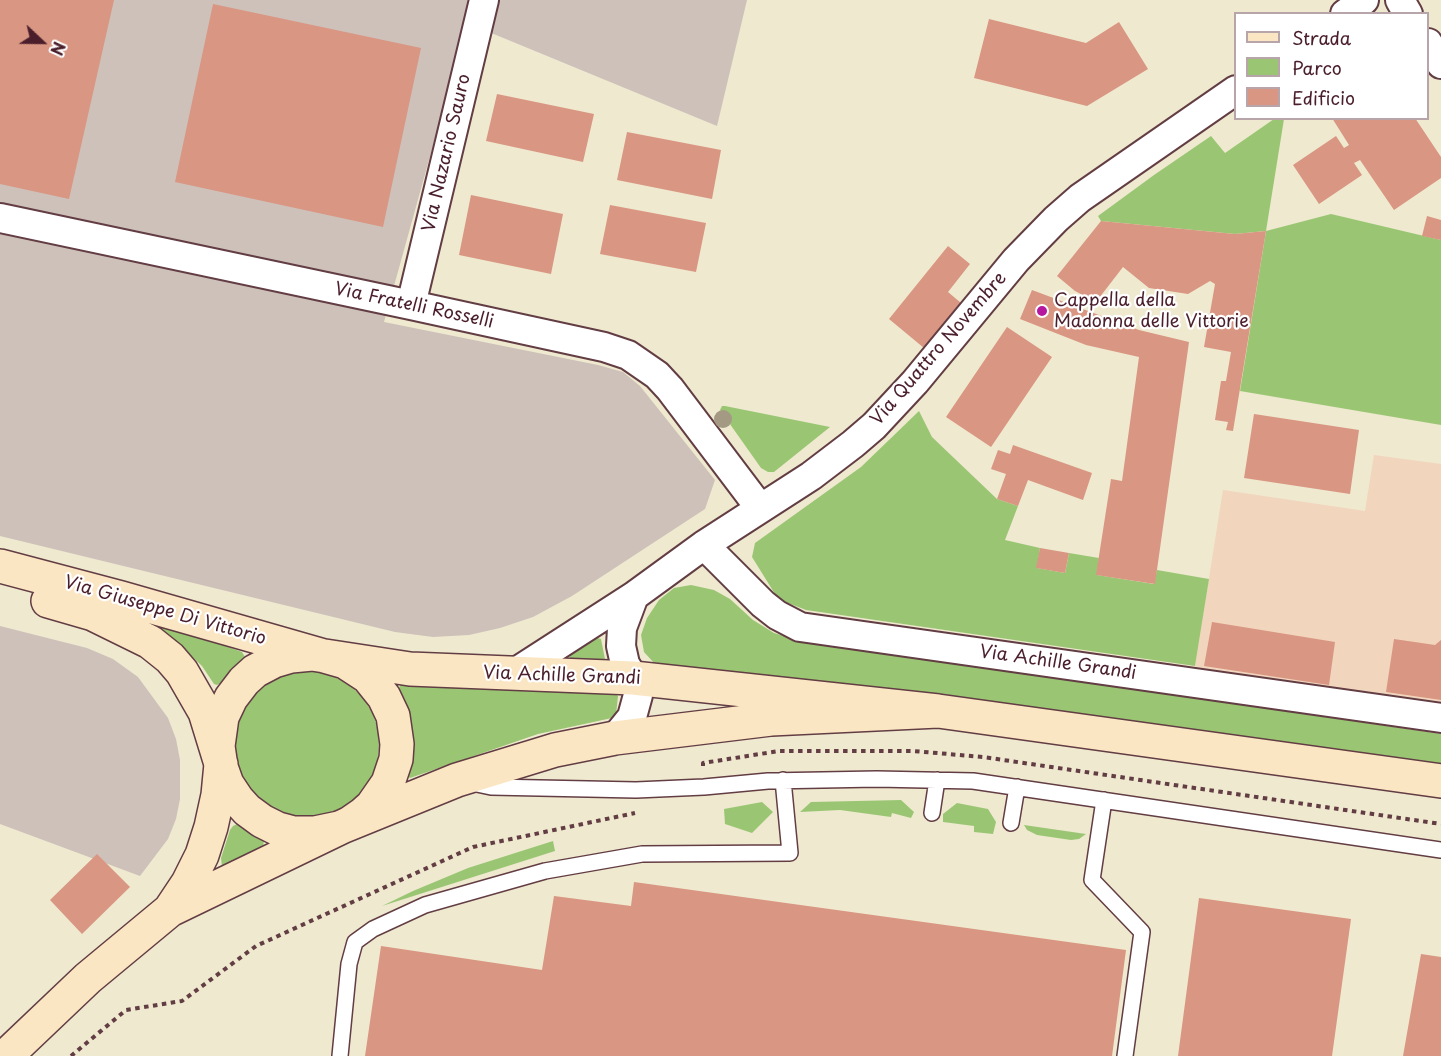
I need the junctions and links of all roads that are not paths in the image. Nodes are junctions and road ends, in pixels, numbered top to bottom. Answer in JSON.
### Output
{"nodes":[{"id":1,"x":484,"y":0,"type":"edge"},
{"id":2,"x":1364,"y":0,"type":"edge"},
{"id":3,"x":1348,"y":12,"type":"edge"},
{"id":4,"x":1429,"y":45,"type":"edge"},
{"id":5,"x":1441,"y":64,"type":"edge"},
{"id":6,"x":1234,"y":91,"type":"edge"},
{"id":7,"x":0,"y":218,"type":"edge"},
{"id":8,"x":411,"y":305,"type":"junction"},
{"id":9,"x":760,"y":508,"type":"junction"},
{"id":10,"x":704,"y":545,"type":"junction"},
{"id":11,"x":0,"y":566,"type":"edge"},
{"id":12,"x":0,"y":589,"type":"edge"},
{"id":13,"x":634,"y":596,"type":"junction"},
{"id":14,"x":330,"y":657,"type":"junction"},
{"id":15,"x":513,"y":674,"type":"junction"},
{"id":16,"x":633,"y":678,"type":"junction"},
{"id":17,"x":938,"y":711,"type":"junction"},
{"id":18,"x":1441,"y":718,"type":"edge"},
{"id":19,"x":615,"y":738,"type":"junction"},
{"id":20,"x":221,"y":764,"type":"junction"},
{"id":21,"x":457,"y":780,"type":"junction"},
{"id":22,"x":783,"y":780,"type":"junction"},
{"id":23,"x":937,"y":780,"type":"junction"},
{"id":24,"x":1441,"y":781,"type":"edge"},
{"id":25,"x":1017,"y":788,"type":"junction"},
{"id":26,"x":1104,"y":800,"type":"junction"},
{"id":27,"x":932,"y":813,"type":"dead end"},
{"id":28,"x":1011,"y":823,"type":"dead end"},
{"id":29,"x":345,"y":826,"type":"junction"},
{"id":30,"x":1441,"y":850,"type":"edge"},
{"id":31,"x":170,"y":910,"type":"junction"},
{"id":32,"x":6,"y":1056,"type":"edge"},
{"id":33,"x":340,"y":1056,"type":"edge"},
{"id":34,"x":1125,"y":1056,"type":"edge"}],
"edges":[{"from":1,"to":8,"type":"street","name":"Via Nazario Sauro"},
{"from":2,"to":3,"type":"street"},
{"from":4,"to":5,"type":"street"},
{"from":6,"to":9,"type":"street","name":"Via Quattro Novembre"},
{"from":7,"to":8,"type":"street","name":"Via Fratelli Rosselli"},
{"from":8,"to":9,"type":"street","name":"Via Fratelli Rosselli"},
{"from":9,"to":10,"type":"street","name":"Via Quattro Novembre"},
{"from":10,"to":13,"type":"street","name":"Via Quattro Novembre"},
{"from":10,"to":18,"type":"street","name":"Via Achille Grandi"},
{"from":11,"to":14,"type":"main road","name":"Via Giuseppe Di Vittorio"},
{"from":12,"to":20,"type":"main road","name":"Via Giuseppe Di Vittorio"},
{"from":13,"to":15,"type":"street","name":"Via Quattro Novembre"},
{"from":13,"to":16,"type":"street"},
{"from":14,"to":15,"type":"main road","name":"Via Achille Grandi"},
{"from":14,"to":20,"type":"main road","name":"Via Achille Grandi"},
{"from":14,"to":29,"type":"main road","name":"Via Achille Grandi"},
{"from":15,"to":16,"type":"main road","name":"Via Achille Grandi"},
{"from":16,"to":17,"type":"main road","name":"Via Achille Grandi"},
{"from":16,"to":19,"type":"street"},
{"from":17,"to":19,"type":"main road","name":"Via Achille Grandi"},
{"from":17,"to":24,"type":"main road","name":"Via Achille Grandi"},
{"from":19,"to":21,"type":"main road","name":"Via Achille Grandi"},
{"from":20,"to":29,"type":"main road","name":"Via Achille Grandi"},
{"from":20,"to":31,"type":"main road"},
{"from":21,"to":22,"type":"lane"},
{"from":21,"to":29,"type":"main road","name":"Via Achille Grandi"},
{"from":22,"to":23,"type":"lane"},
{"from":22,"to":33,"type":"lane"},
{"from":23,"to":25,"type":"lane"},
{"from":23,"to":27,"type":"lane"},
{"from":25,"to":26,"type":"lane"},
{"from":25,"to":28,"type":"lane"},
{"from":26,"to":30,"type":"lane"},
{"from":26,"to":34,"type":"lane"},
{"from":29,"to":31,"type":"main road"},
{"from":31,"to":32,"type":"main road"}]}
